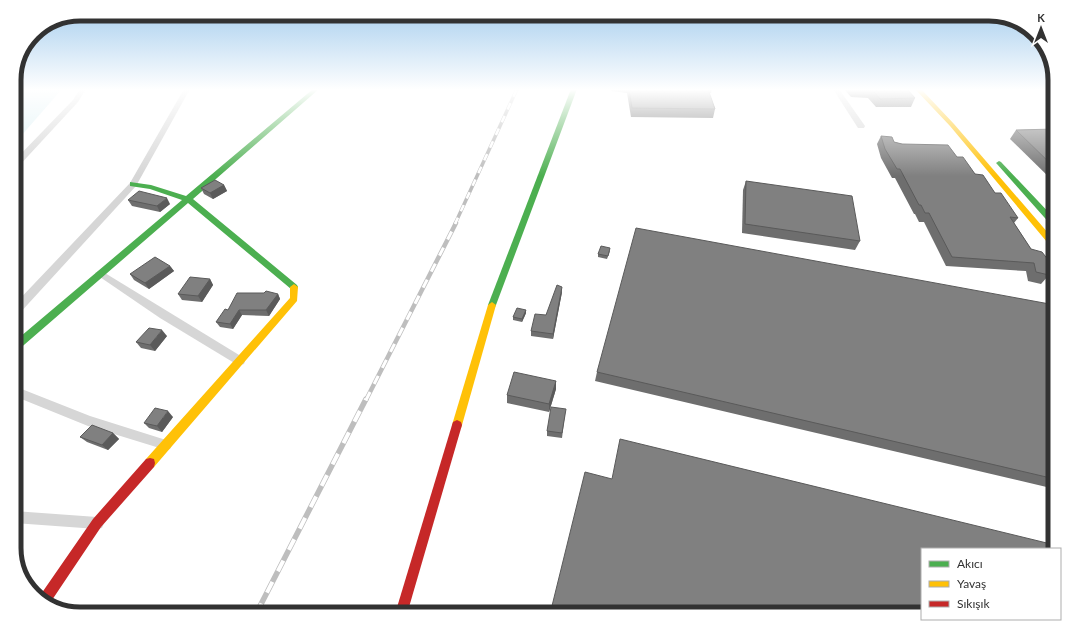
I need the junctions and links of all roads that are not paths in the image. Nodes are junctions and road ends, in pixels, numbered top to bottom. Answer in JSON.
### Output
{"nodes":[{"id":1,"x":59,"y":118,"type":"edge"},
{"id":2,"x":170,"y":118,"type":"edge"},
{"id":3,"x":281,"y":118,"type":"edge"},
{"id":4,"x":563,"y":118,"type":"edge"},
{"id":5,"x":856,"y":118,"type":"edge"},
{"id":6,"x":946,"y":118,"type":"edge"},
{"id":7,"x":958,"y":118,"type":"edge"},
{"id":8,"x":861,"y":126,"type":"dead end"},
{"id":9,"x":970,"y":132,"type":"dead end"},
{"id":10,"x":991,"y":155,"type":"dead end"},
{"id":11,"x":21,"y":159,"type":"edge"},
{"id":12,"x":133,"y":184,"type":"junction"},
{"id":13,"x":188,"y":199,"type":"junction"},
{"id":14,"x":1048,"y":216,"type":"edge"},
{"id":15,"x":1048,"y":238,"type":"edge"},
{"id":16,"x":100,"y":273,"type":"junction"},
{"id":17,"x":21,"y":304,"type":"edge"},
{"id":18,"x":21,"y":342,"type":"edge"},
{"id":19,"x":240,"y":361,"type":"junction"},
{"id":20,"x":21,"y":393,"type":"edge"},
{"id":21,"x":166,"y":445,"type":"junction"},
{"id":22,"x":21,"y":518,"type":"edge"},
{"id":23,"x":97,"y":523,"type":"junction"},
{"id":24,"x":47,"y":597,"type":"edge"},
{"id":25,"x":403,"y":607,"type":"edge"}],
"edges":[{"from":1,"to":11,"type":"street"},
{"from":2,"to":12,"type":"street"},
{"from":3,"to":13,"type":"main road"},
{"from":4,"to":25,"type":"main road"},
{"from":5,"to":8,"type":"street"},
{"from":6,"to":15,"type":"main road"},
{"from":7,"to":9,"type":"main road"},
{"from":10,"to":14,"type":"main road"},
{"from":12,"to":13,"type":"main road"},
{"from":12,"to":17,"type":"street"},
{"from":13,"to":16,"type":"main road"},
{"from":13,"to":19,"type":"main road"},
{"from":16,"to":18,"type":"main road"},
{"from":16,"to":19,"type":"street"},
{"from":19,"to":21,"type":"main road"},
{"from":20,"to":21,"type":"street"},
{"from":21,"to":23,"type":"main road"},
{"from":22,"to":23,"type":"street"},
{"from":23,"to":24,"type":"main road"}]}
